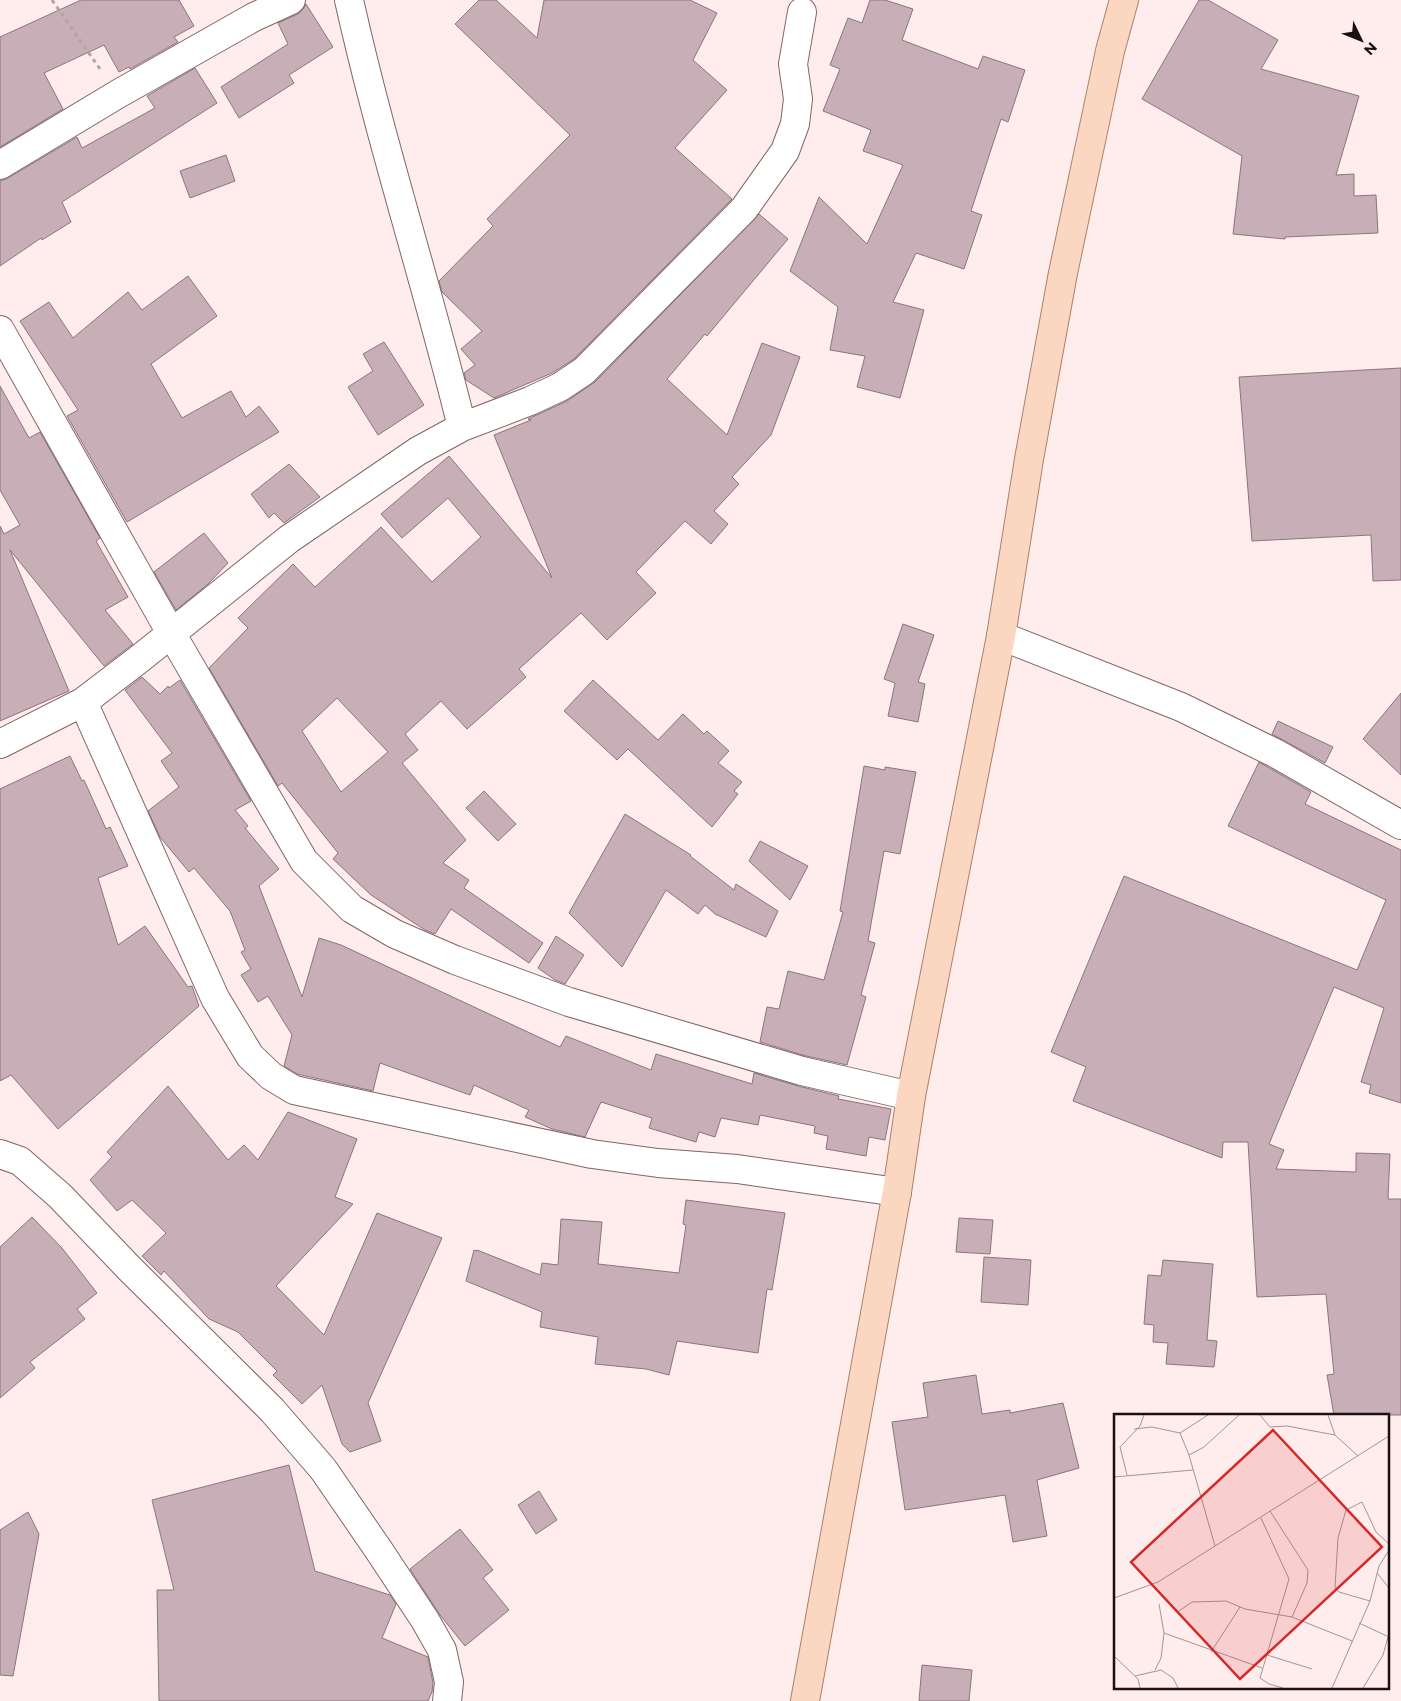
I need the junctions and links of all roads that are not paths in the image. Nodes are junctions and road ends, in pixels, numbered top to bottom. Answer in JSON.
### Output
{"nodes":[{"id":1,"x":291,"y":0,"type":"edge"},
{"id":2,"x":349,"y":0,"type":"edge"},
{"id":3,"x":1124,"y":0,"type":"edge"},
{"id":4,"x":802,"y":12,"type":"dead end"},
{"id":5,"x":0,"y":165,"type":"edge"},
{"id":6,"x":0,"y":330,"type":"edge"},
{"id":7,"x":462,"y":427,"type":"junction"},
{"id":8,"x":171,"y":633,"type":"junction"},
{"id":9,"x":1001,"y":636,"type":"junction"},
{"id":10,"x":83,"y":702,"type":"junction"},
{"id":11,"x":0,"y":744,"type":"edge"},
{"id":12,"x":1401,"y":825,"type":"edge"},
{"id":13,"x":911,"y":1096,"type":"junction"},
{"id":14,"x":0,"y":1154,"type":"edge"},
{"id":15,"x":897,"y":1192,"type":"junction"},
{"id":16,"x":447,"y":1701,"type":"edge"},
{"id":17,"x":805,"y":1701,"type":"edge"}],
"edges":[{"from":1,"to":5,"type":"street"},
{"from":2,"to":7,"type":"street"},
{"from":3,"to":9,"type":"main road"},
{"from":4,"to":7,"type":"street"},
{"from":6,"to":8,"type":"street"},
{"from":7,"to":8,"type":"street"},
{"from":8,"to":10,"type":"street"},
{"from":8,"to":13,"type":"street"},
{"from":9,"to":12,"type":"street"},
{"from":9,"to":13,"type":"main road"},
{"from":10,"to":11,"type":"street"},
{"from":10,"to":15,"type":"street"},
{"from":13,"to":15,"type":"main road"},
{"from":14,"to":16,"type":"street"},
{"from":15,"to":17,"type":"main road"}]}
